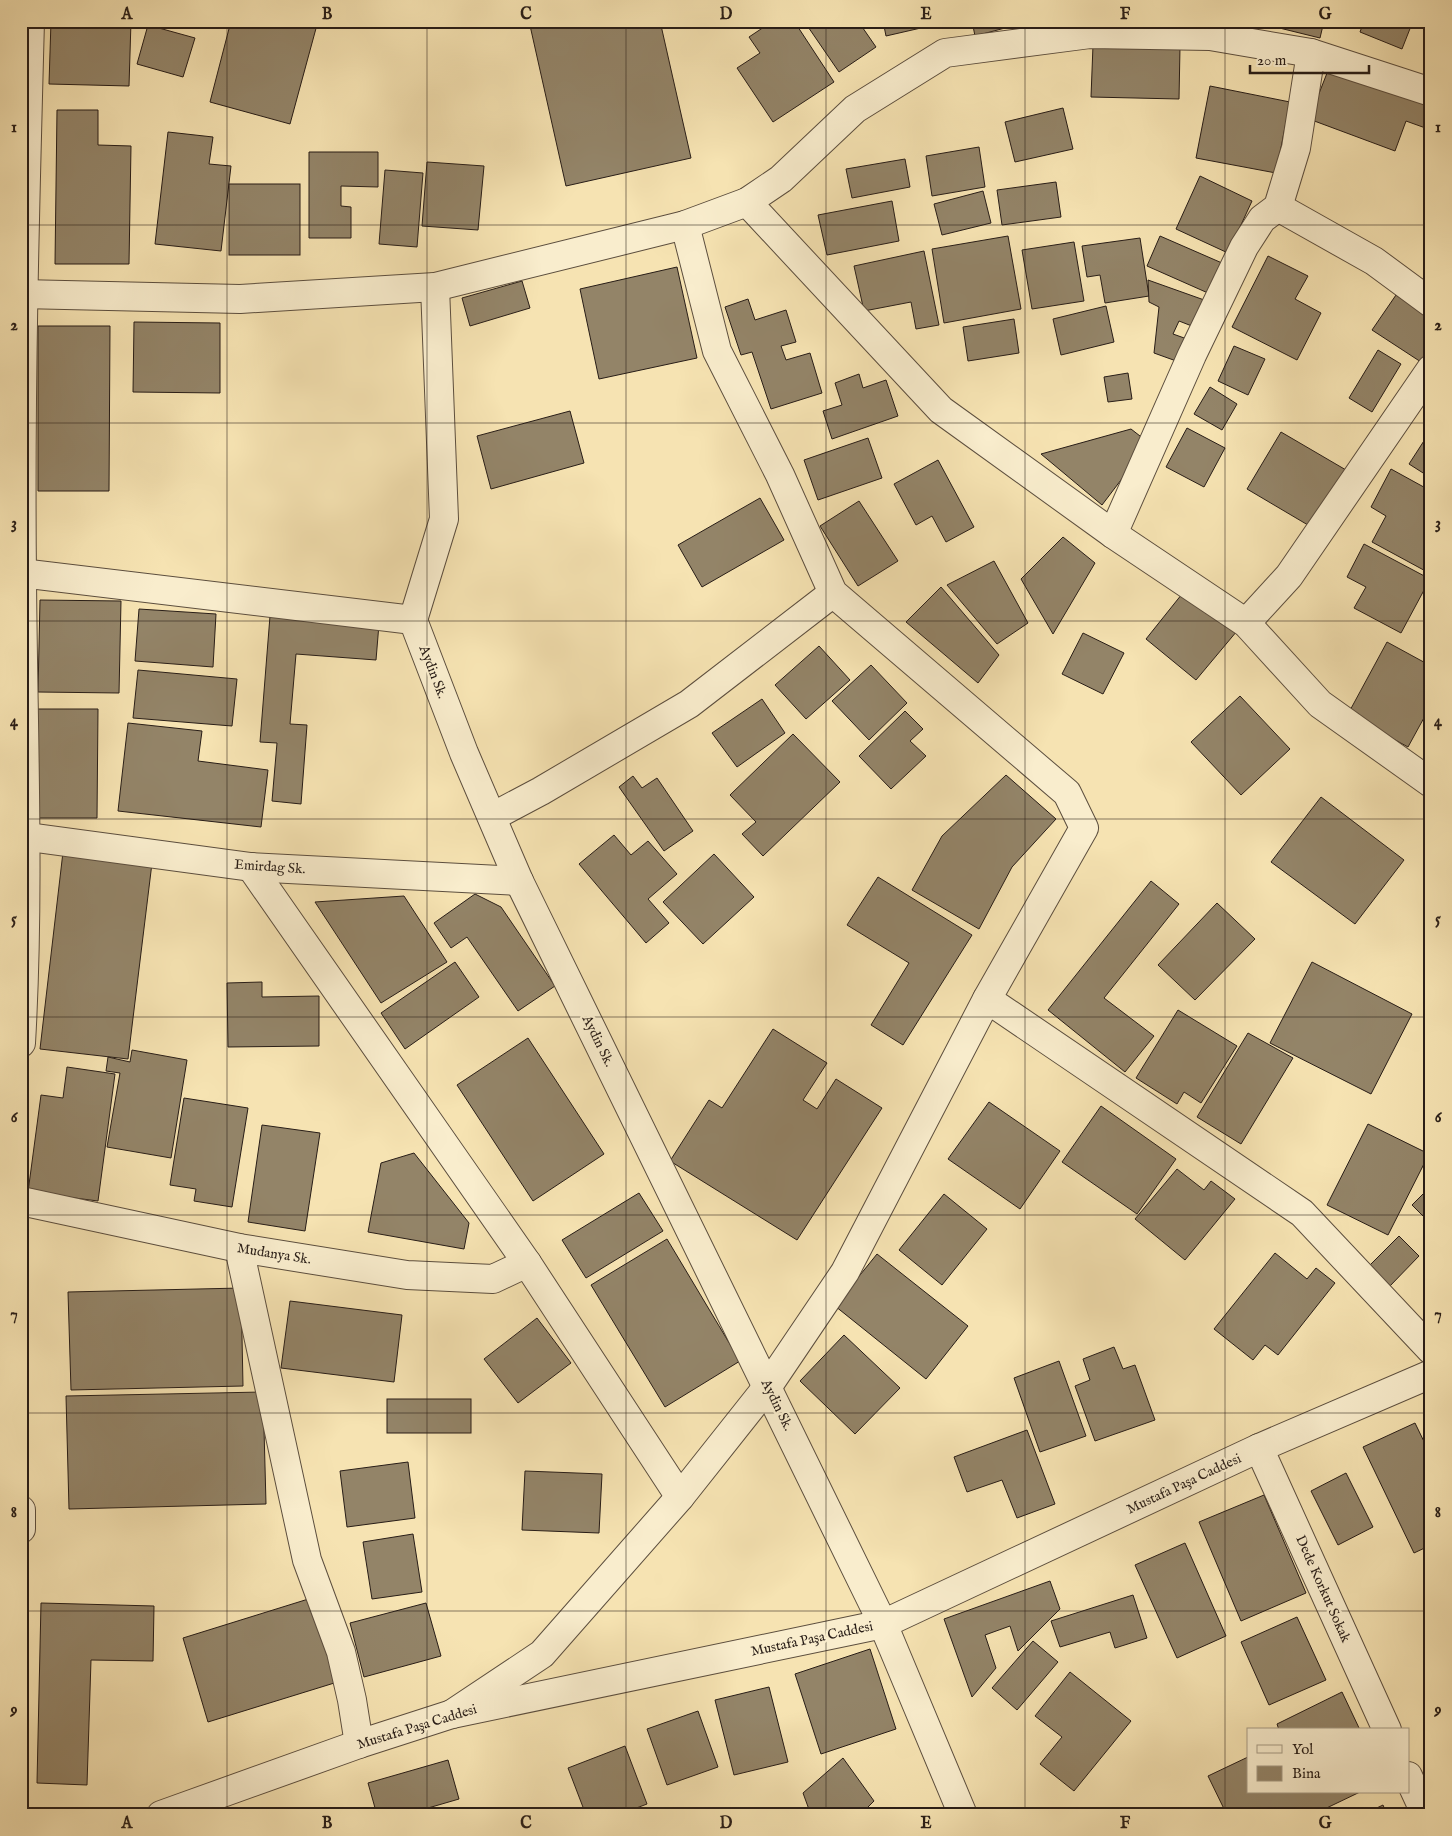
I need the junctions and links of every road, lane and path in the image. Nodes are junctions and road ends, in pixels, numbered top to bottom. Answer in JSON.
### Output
{"nodes":[{"id":1,"x":30,"y":21,"type":"edge"},
{"id":2,"x":1312,"y":53,"type":"junction"},
{"id":3,"x":1431,"y":92,"type":"edge"},
{"id":4,"x":747,"y":202,"type":"junction"},
{"id":5,"x":1278,"y":207,"type":"junction"},
{"id":6,"x":685,"y":225,"type":"junction"},
{"id":7,"x":435,"y":287,"type":"junction"},
{"id":8,"x":22,"y":294,"type":"edge"},
{"id":9,"x":1431,"y":303,"type":"edge"},
{"id":10,"x":1431,"y":369,"type":"edge"},
{"id":11,"x":1113,"y":534,"type":"junction"},
{"id":12,"x":22,"y":573,"type":"edge"},
{"id":13,"x":834,"y":593,"type":"junction"},
{"id":14,"x":413,"y":620,"type":"junction"},
{"id":15,"x":1246,"y":623,"type":"junction"},
{"id":16,"x":1431,"y":783,"type":"edge"},
{"id":17,"x":492,"y":817,"type":"junction"},
{"id":18,"x":23,"y":836,"type":"edge"},
{"id":19,"x":251,"y":867,"type":"junction"},
{"id":20,"x":520,"y":881,"type":"junction"},
{"id":21,"x":987,"y":1000,"type":"junction"},
{"id":22,"x":21,"y":1043,"type":"edge"},
{"id":23,"x":21,"y":1201,"type":"edge"},
{"id":24,"x":239,"y":1248,"type":"junction"},
{"id":25,"x":527,"y":1263,"type":"junction"},
{"id":26,"x":1431,"y":1350,"type":"edge"},
{"id":27,"x":1431,"y":1374,"type":"edge"},
{"id":28,"x":768,"y":1386,"type":"junction"},
{"id":29,"x":1259,"y":1448,"type":"junction"},
{"id":30,"x":680,"y":1497,"type":"junction"},
{"id":31,"x":21,"y":1510,"type":"edge"},
{"id":32,"x":21,"y":1524,"type":"edge"},
{"id":33,"x":21,"y":1529,"type":"edge"},
{"id":34,"x":883,"y":1624,"type":"junction"},
{"id":35,"x":452,"y":1714,"type":"junction"},
{"id":36,"x":1386,"y":1728,"type":"edge"},
{"id":37,"x":359,"y":1744,"type":"junction"},
{"id":38,"x":1410,"y":1780,"type":"edge"},
{"id":39,"x":162,"y":1815,"type":"edge"},
{"id":40,"x":962,"y":1815,"type":"edge"},
{"id":41,"x":1426,"y":1815,"type":"edge"}],
"edges":[{"from":1,"to":8,"type":"street"},
{"from":2,"to":3,"type":"street"},
{"from":2,"to":4,"type":"street"},
{"from":2,"to":5,"type":"street"},
{"from":4,"to":6,"type":"street"},
{"from":4,"to":11,"type":"street"},
{"from":5,"to":9,"type":"street"},
{"from":5,"to":11,"type":"street"},
{"from":6,"to":7,"type":"street"},
{"from":6,"to":13,"type":"street"},
{"from":7,"to":8,"type":"street"},
{"from":7,"to":14,"type":"street"},
{"from":8,"to":12,"type":"street"},
{"from":10,"to":15,"type":"street"},
{"from":11,"to":15,"type":"street"},
{"from":12,"to":14,"type":"street"},
{"from":12,"to":18,"type":"street"},
{"from":13,"to":17,"type":"street"},
{"from":13,"to":21,"type":"street"},
{"from":14,"to":17,"type":"street","name":"Aydin Sk."},
{"from":15,"to":16,"type":"street"},
{"from":17,"to":20,"type":"street","name":"Aydin Sk."},
{"from":18,"to":19,"type":"street","name":"Emirdag Sk."},
{"from":18,"to":22,"type":"street"},
{"from":19,"to":20,"type":"street","name":"Emirdag Sk."},
{"from":19,"to":25,"type":"street"},
{"from":20,"to":28,"type":"street","name":"Aydin Sk."},
{"from":21,"to":26,"type":"street"},
{"from":21,"to":28,"type":"street"},
{"from":23,"to":24,"type":"street","name":"Mudanya Sk."},
{"from":24,"to":25,"type":"street","name":"Mudanya Sk."},
{"from":24,"to":37,"type":"street"},
{"from":25,"to":30,"type":"street"},
{"from":27,"to":29,"type":"street","name":"Mustafa Paşa Caddesi"},
{"from":28,"to":30,"type":"street"},
{"from":28,"to":34,"type":"street","name":"Aydin Sk."},
{"from":29,"to":34,"type":"street","name":"Mustafa Paşa Caddesi"},
{"from":29,"to":36,"type":"street","name":"Dede Korkut Sokak"},
{"from":30,"to":35,"type":"street"},
{"from":31,"to":32,"type":"street"},
{"from":32,"to":33,"type":"street"},
{"from":34,"to":35,"type":"street","name":"Mustafa Paşa Caddesi"},
{"from":34,"to":40,"type":"street","name":"Aydin Sk."},
{"from":35,"to":37,"type":"street","name":"Mustafa Paşa Caddesi"},
{"from":37,"to":39,"type":"street","name":"Mustafa Paşa Caddesi"},
{"from":38,"to":41,"type":"street"}]}
